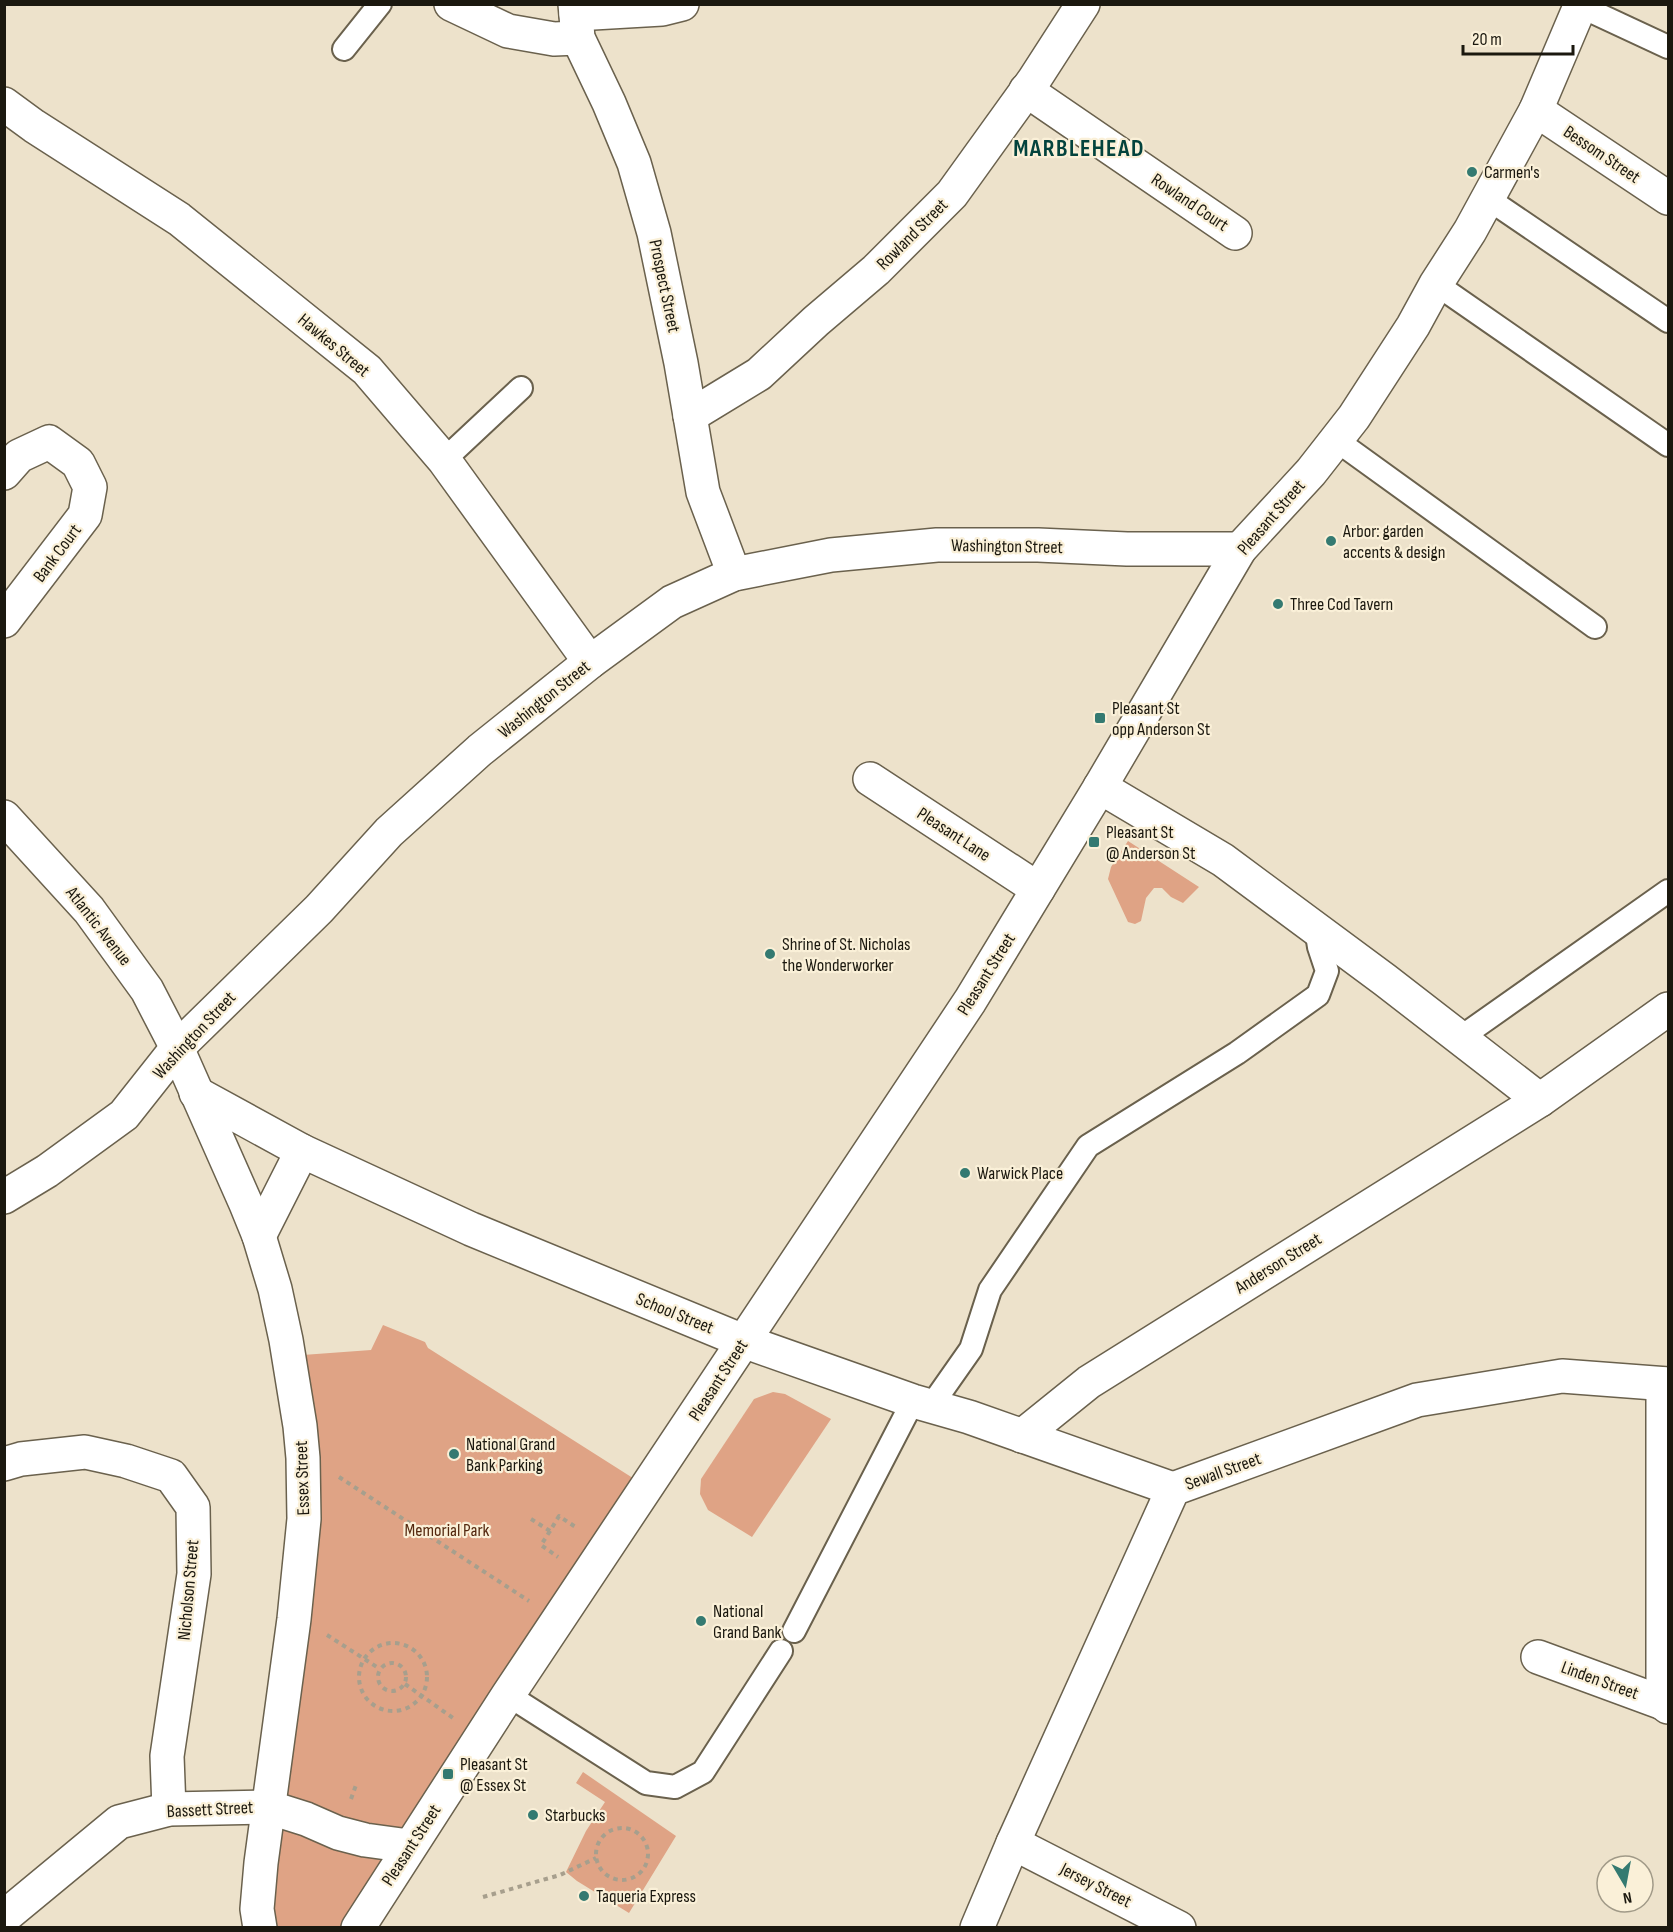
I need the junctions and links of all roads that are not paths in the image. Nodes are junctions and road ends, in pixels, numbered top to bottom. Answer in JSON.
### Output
{"nodes":[{"id":1,"x":380,"y":4,"type":"edge"},
{"id":2,"x":451,"y":4,"type":"edge"},
{"id":3,"x":682,"y":4,"type":"edge"},
{"id":4,"x":1083,"y":4,"type":"edge"},
{"id":5,"x":1581,"y":5,"type":"edge"},
{"id":6,"x":576,"y":19,"type":"edge"},
{"id":7,"x":1668,"y":47,"type":"edge"},
{"id":8,"x":344,"y":48,"type":"dead end"},
{"id":9,"x":1026,"y":90,"type":"junction"},
{"id":10,"x":4,"y":104,"type":"edge"},
{"id":11,"x":1536,"y":110,"type":"junction"},
{"id":12,"x":1487,"y":198,"type":"junction"},
{"id":13,"x":1668,"y":198,"type":"edge"},
{"id":14,"x":1236,"y":232,"type":"dead end"},
{"id":15,"x":1436,"y":284,"type":"junction"},
{"id":16,"x":1668,"y":321,"type":"edge"},
{"id":17,"x":521,"y":388,"type":"dead end"},
{"id":18,"x":690,"y":416,"type":"junction"},
{"id":19,"x":1336,"y":440,"type":"junction"},
{"id":20,"x":1668,"y":445,"type":"edge"},
{"id":21,"x":444,"y":460,"type":"junction"},
{"id":22,"x":4,"y":473,"type":"edge"},
{"id":23,"x":1240,"y":549,"type":"junction"},
{"id":24,"x":734,"y":574,"type":"junction"},
{"id":25,"x":4,"y":621,"type":"edge"},
{"id":26,"x":1595,"y":627,"type":"dead end"},
{"id":27,"x":590,"y":662,"type":"junction"},
{"id":28,"x":870,"y":779,"type":"dead end"},
{"id":29,"x":1100,"y":787,"type":"junction"},
{"id":30,"x":4,"y":816,"type":"edge"},
{"id":31,"x":1038,"y":889,"type":"junction"},
{"id":32,"x":1668,"y":891,"type":"edge"},
{"id":33,"x":1316,"y":928,"type":"junction"},
{"id":34,"x":1668,"y":1009,"type":"edge"},
{"id":35,"x":1460,"y":1038,"type":"junction"},
{"id":36,"x":177,"y":1048,"type":"junction"},
{"id":37,"x":196,"y":1093,"type":"junction"},
{"id":38,"x":1540,"y":1100,"type":"junction"},
{"id":39,"x":302,"y":1151,"type":"junction"},
{"id":40,"x":4,"y":1197,"type":"edge"},
{"id":41,"x":259,"y":1236,"type":"junction"},
{"id":42,"x":743,"y":1341,"type":"junction"},
{"id":43,"x":1666,"y":1384,"type":"edge"},
{"id":44,"x":922,"y":1403,"type":"junction"},
{"id":45,"x":1022,"y":1436,"type":"junction"},
{"id":46,"x":4,"y":1464,"type":"edge"},
{"id":47,"x":1173,"y":1489,"type":"junction"},
{"id":48,"x":794,"y":1631,"type":"dead end"},
{"id":49,"x":781,"y":1651,"type":"dead end"},
{"id":50,"x":1538,"y":1658,"type":"dead end"},
{"id":51,"x":508,"y":1695,"type":"junction"},
{"id":52,"x":1666,"y":1705,"type":"edge"},
{"id":53,"x":268,"y":1807,"type":"junction"},
{"id":54,"x":169,"y":1809,"type":"junction"},
{"id":55,"x":1013,"y":1843,"type":"junction"},
{"id":56,"x":409,"y":1846,"type":"junction"},
{"id":57,"x":4,"y":1917,"type":"edge"},
{"id":58,"x":260,"y":1928,"type":"edge"},
{"id":59,"x":358,"y":1928,"type":"edge"},
{"id":60,"x":977,"y":1928,"type":"edge"},
{"id":61,"x":1179,"y":1928,"type":"edge"}],
"edges":[{"from":1,"to":8,"type":"lane"},
{"from":2,"to":6,"type":"street"},
{"from":3,"to":6,"type":"street"},
{"from":4,"to":9,"type":"street","name":"Rowland Street"},
{"from":5,"to":7,"type":"lane"},
{"from":5,"to":11,"type":"street","name":"Pleasant Street"},
{"from":6,"to":18,"type":"street","name":"Prospect Street"},
{"from":9,"to":14,"type":"street","name":"Rowland Court"},
{"from":9,"to":18,"type":"street","name":"Rowland Street"},
{"from":10,"to":21,"type":"street","name":"Hawkes Street"},
{"from":11,"to":12,"type":"street","name":"Pleasant Street"},
{"from":11,"to":13,"type":"street","name":"Bessom Street"},
{"from":12,"to":15,"type":"street","name":"Pleasant Street"},
{"from":12,"to":16,"type":"lane"},
{"from":15,"to":19,"type":"street","name":"Pleasant Street"},
{"from":15,"to":20,"type":"lane"},
{"from":17,"to":21,"type":"lane"},
{"from":18,"to":24,"type":"street","name":"Prospect Street"},
{"from":19,"to":23,"type":"street","name":"Pleasant Street"},
{"from":19,"to":26,"type":"lane"},
{"from":21,"to":27,"type":"street","name":"Hawkes Street"},
{"from":22,"to":25,"type":"street","name":"Bank Court"},
{"from":23,"to":24,"type":"street","name":"Washington Street"},
{"from":23,"to":29,"type":"street","name":"Pleasant Street"},
{"from":24,"to":27,"type":"street","name":"Washington Street"},
{"from":27,"to":36,"type":"street","name":"Washington Street"},
{"from":28,"to":31,"type":"street","name":"Pleasant Lane"},
{"from":29,"to":31,"type":"street","name":"Pleasant Street"},
{"from":29,"to":33,"type":"street"},
{"from":30,"to":36,"type":"street","name":"Atlantic Avenue"},
{"from":31,"to":42,"type":"street","name":"Pleasant Street"},
{"from":32,"to":35,"type":"lane"},
{"from":33,"to":35,"type":"street"},
{"from":33,"to":44,"type":"lane"},
{"from":34,"to":38,"type":"street","name":"Anderson Street"},
{"from":35,"to":38,"type":"street"},
{"from":36,"to":37,"type":"street","name":"Essex Street"},
{"from":36,"to":40,"type":"street","name":"Washington Street"},
{"from":37,"to":39,"type":"street","name":"School Street"},
{"from":37,"to":41,"type":"street","name":"Essex Street"},
{"from":38,"to":45,"type":"street","name":"Anderson Street"},
{"from":39,"to":41,"type":"street"},
{"from":39,"to":42,"type":"street","name":"School Street"},
{"from":41,"to":53,"type":"street","name":"Essex Street"},
{"from":42,"to":44,"type":"street","name":"School Street"},
{"from":42,"to":51,"type":"street","name":"Pleasant Street"},
{"from":43,"to":47,"type":"street","name":"Sewall Street"},
{"from":43,"to":52,"type":"street","name":"Linden Street"},
{"from":44,"to":45,"type":"street","name":"School Street"},
{"from":44,"to":48,"type":"lane"},
{"from":45,"to":47,"type":"street","name":"School Street"},
{"from":46,"to":54,"type":"street","name":"Nicholson Street"},
{"from":47,"to":55,"type":"street","name":"Sewall Street"},
{"from":49,"to":51,"type":"lane"},
{"from":50,"to":52,"type":"street","name":"Linden Street"},
{"from":51,"to":56,"type":"street","name":"Pleasant Street"},
{"from":53,"to":54,"type":"street","name":"Bassett Street"},
{"from":53,"to":56,"type":"street","name":"Bassett Street"},
{"from":53,"to":58,"type":"street","name":"Essex Street"},
{"from":54,"to":57,"type":"street","name":"Bassett Street"},
{"from":55,"to":60,"type":"street","name":"Sewall Street"},
{"from":55,"to":61,"type":"street","name":"Jersey Street"},
{"from":56,"to":59,"type":"street","name":"Pleasant Street"}]}
